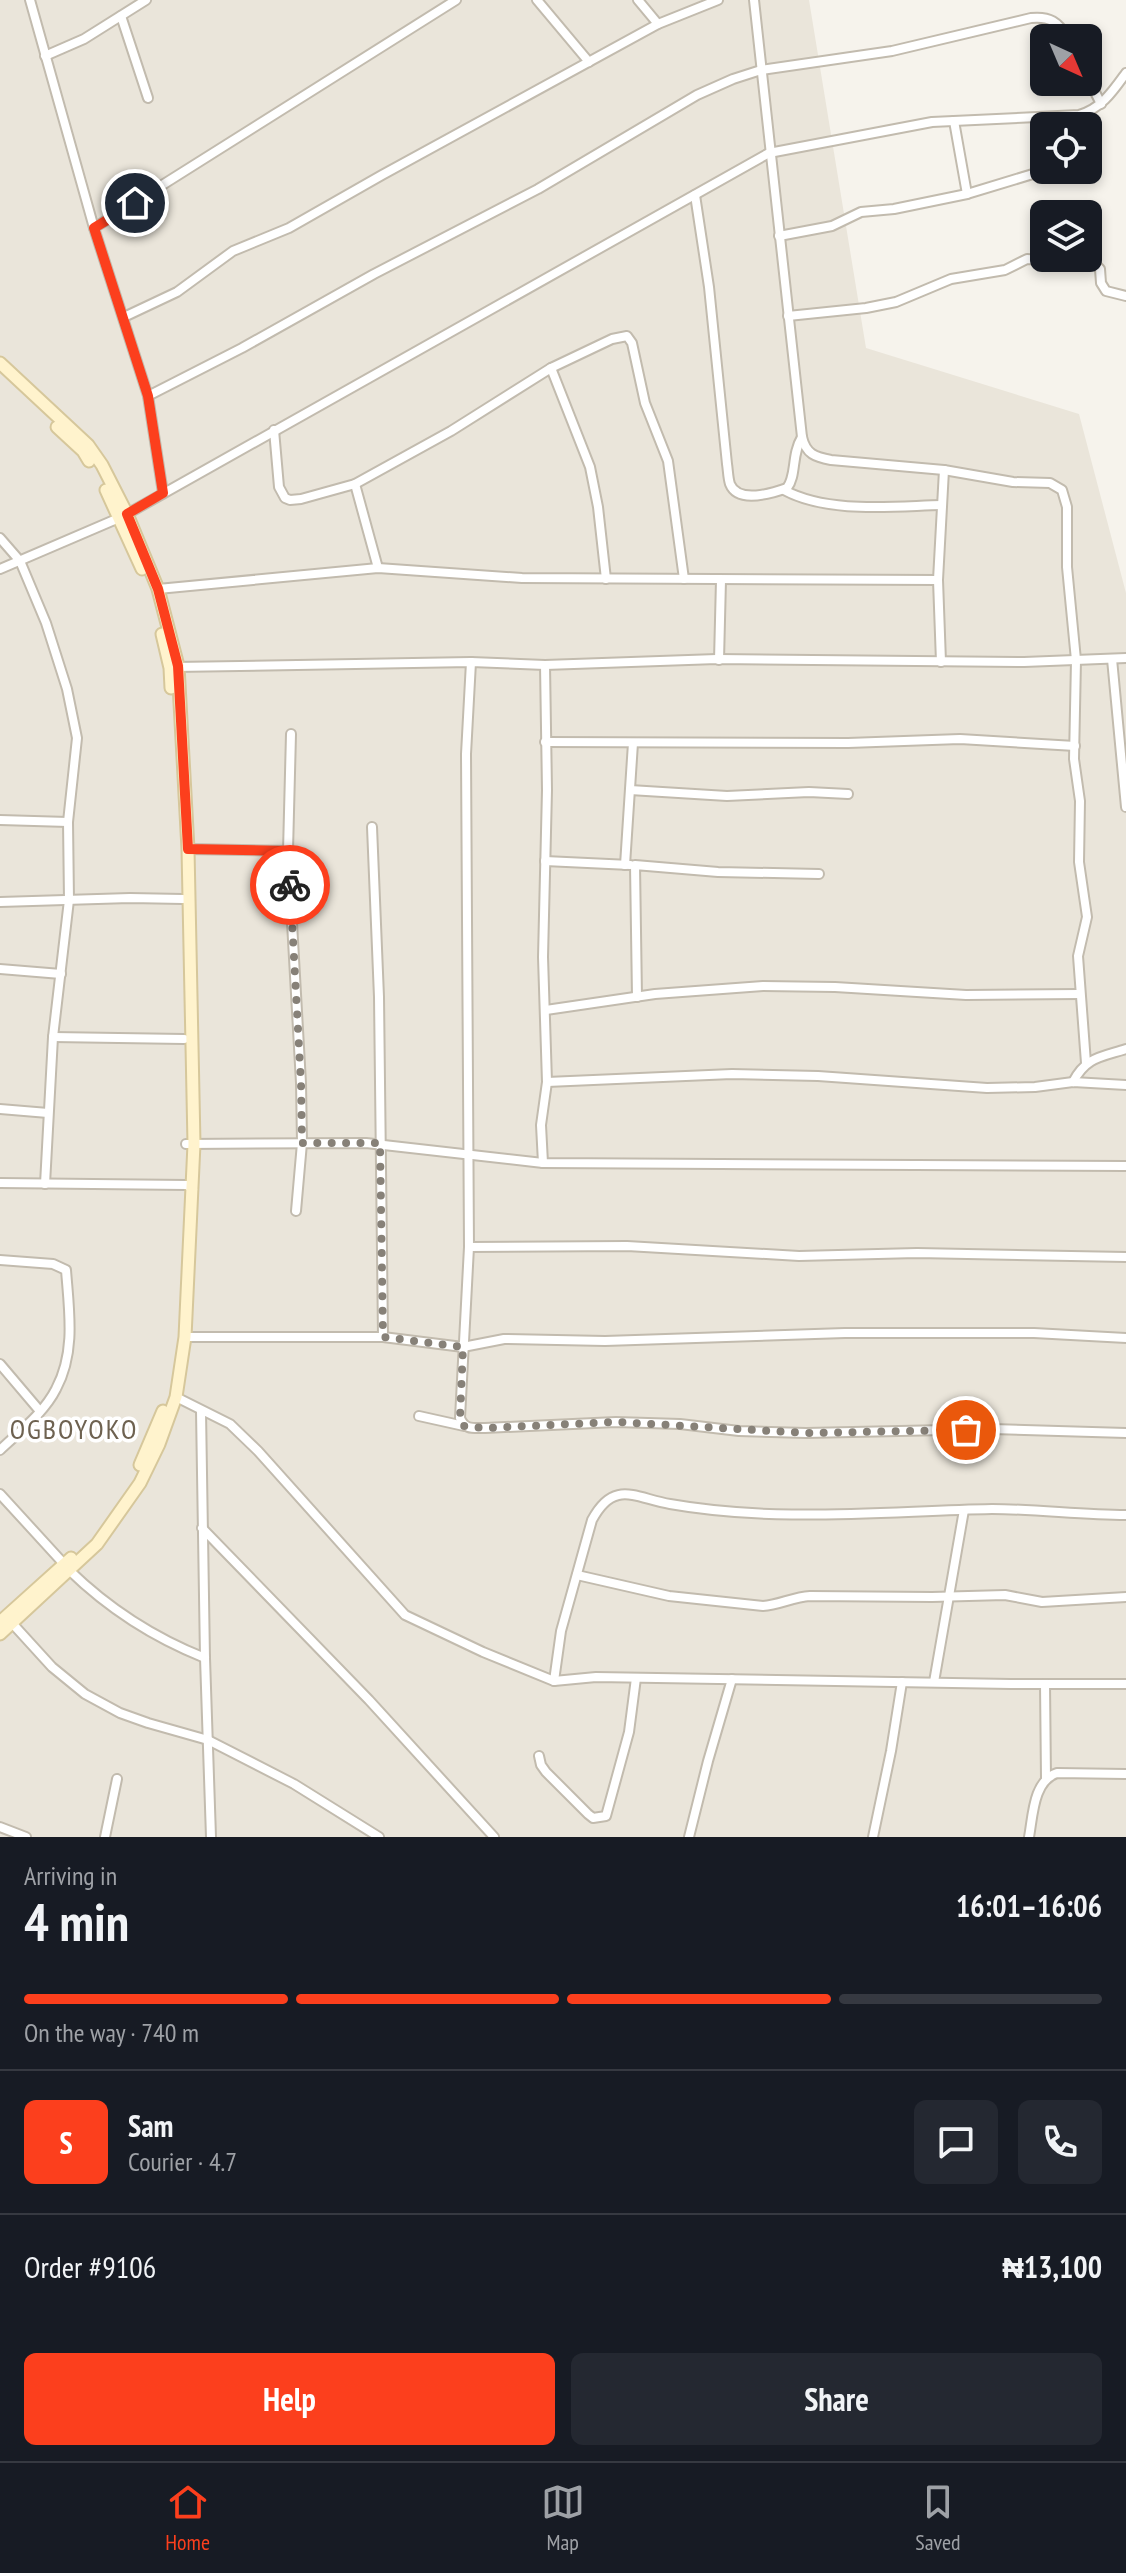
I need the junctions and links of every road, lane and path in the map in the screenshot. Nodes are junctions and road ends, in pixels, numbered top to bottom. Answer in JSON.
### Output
{"nodes":[{"id":1,"x":30,"y":0,"type":"edge"},
{"id":2,"x":146,"y":0,"type":"edge"},
{"id":3,"x":456,"y":0,"type":"edge"},
{"id":4,"x":537,"y":0,"type":"edge"},
{"id":5,"x":638,"y":0,"type":"edge"},
{"id":6,"x":718,"y":0,"type":"edge"},
{"id":7,"x":754,"y":0,"type":"edge"},
{"id":8,"x":121,"y":16,"type":"junction"},
{"id":9,"x":658,"y":24,"type":"junction"},
{"id":10,"x":1057,"y":24,"type":"edge"},
{"id":11,"x":45,"y":56,"type":"junction"},
{"id":12,"x":589,"y":62,"type":"junction"},
{"id":13,"x":761,"y":70,"type":"junction"},
{"id":14,"x":1126,"y":73,"type":"edge"},
{"id":15,"x":1097,"y":96,"type":"edge"},
{"id":16,"x":148,"y":98,"type":"dead end"},
{"id":17,"x":1101,"y":104,"type":"junction"},
{"id":18,"x":954,"y":121,"type":"junction"},
{"id":19,"x":769,"y":153,"type":"junction"},
{"id":20,"x":1030,"y":175,"type":"edge"},
{"id":21,"x":967,"y":194,"type":"junction"},
{"id":22,"x":695,"y":195,"type":"junction"},
{"id":23,"x":94,"y":228,"type":"junction"},
{"id":24,"x":779,"y":236,"type":"junction"},
{"id":25,"x":1126,"y":296,"type":"edge"},
{"id":26,"x":788,"y":316,"type":"junction"},
{"id":27,"x":124,"y":317,"type":"junction"},
{"id":28,"x":0,"y":363,"type":"edge"},
{"id":29,"x":551,"y":368,"type":"junction"},
{"id":30,"x":0,"y":372,"type":"edge"},
{"id":31,"x":148,"y":396,"type":"junction"},
{"id":32,"x":274,"y":430,"type":"junction"},
{"id":33,"x":802,"y":437,"type":"junction"},
{"id":34,"x":944,"y":470,"type":"junction"},
{"id":35,"x":355,"y":484,"type":"junction"},
{"id":36,"x":784,"y":490,"type":"junction"},
{"id":37,"x":163,"y":493,"type":"junction"},
{"id":38,"x":942,"y":505,"type":"junction"},
{"id":39,"x":123,"y":516,"type":"junction"},
{"id":40,"x":0,"y":538,"type":"edge"},
{"id":41,"x":20,"y":561,"type":"junction"},
{"id":42,"x":378,"y":568,"type":"junction"},
{"id":43,"x":0,"y":569,"type":"edge"},
{"id":44,"x":606,"y":579,"type":"junction"},
{"id":45,"x":684,"y":579,"type":"junction"},
{"id":46,"x":721,"y":580,"type":"junction"},
{"id":47,"x":938,"y":580,"type":"junction"},
{"id":48,"x":158,"y":589,"type":"junction"},
{"id":49,"x":1126,"y":658,"type":"edge"},
{"id":50,"x":1112,"y":659,"type":"junction"},
{"id":51,"x":719,"y":660,"type":"junction"},
{"id":52,"x":1076,"y":660,"type":"junction"},
{"id":53,"x":471,"y":662,"type":"junction"},
{"id":54,"x":941,"y":662,"type":"junction"},
{"id":55,"x":545,"y":665,"type":"junction"},
{"id":56,"x":174,"y":667,"type":"junction"},
{"id":57,"x":291,"y":734,"type":"dead end"},
{"id":58,"x":545,"y":742,"type":"junction"},
{"id":59,"x":633,"y":743,"type":"junction"},
{"id":60,"x":1075,"y":746,"type":"junction"},
{"id":61,"x":630,"y":790,"type":"junction"},
{"id":62,"x":848,"y":794,"type":"dead end"},
{"id":63,"x":1126,"y":807,"type":"edge"},
{"id":64,"x":0,"y":820,"type":"edge"},
{"id":65,"x":68,"y":822,"type":"junction"},
{"id":66,"x":372,"y":827,"type":"dead end"},
{"id":67,"x":188,"y":849,"type":"junction"},
{"id":68,"x":288,"y":851,"type":"junction"},
{"id":69,"x":545,"y":861,"type":"junction"},
{"id":70,"x":630,"y":865,"type":"junction"},
{"id":71,"x":819,"y":874,"type":"dead end"},
{"id":72,"x":183,"y":899,"type":"junction"},
{"id":73,"x":69,"y":900,"type":"junction"},
{"id":74,"x":0,"y":902,"type":"edge"},
{"id":75,"x":0,"y":969,"type":"edge"},
{"id":76,"x":61,"y":974,"type":"junction"},
{"id":77,"x":1080,"y":994,"type":"junction"},
{"id":78,"x":637,"y":997,"type":"junction"},
{"id":79,"x":546,"y":1010,"type":"junction"},
{"id":80,"x":53,"y":1037,"type":"junction"},
{"id":81,"x":184,"y":1039,"type":"junction"},
{"id":82,"x":1126,"y":1049,"type":"edge"},
{"id":83,"x":1086,"y":1063,"type":"junction"},
{"id":84,"x":547,"y":1082,"type":"junction"},
{"id":85,"x":1073,"y":1082,"type":"junction"},
{"id":86,"x":1126,"y":1085,"type":"edge"},
{"id":87,"x":0,"y":1109,"type":"edge"},
{"id":88,"x":48,"y":1113,"type":"junction"},
{"id":89,"x":302,"y":1143,"type":"junction"},
{"id":90,"x":380,"y":1143,"type":"junction"},
{"id":91,"x":190,"y":1144,"type":"junction"},
{"id":92,"x":469,"y":1156,"type":"junction"},
{"id":93,"x":543,"y":1163,"type":"junction"},
{"id":94,"x":1126,"y":1166,"type":"edge"},
{"id":95,"x":0,"y":1183,"type":"edge"},
{"id":96,"x":45,"y":1184,"type":"junction"},
{"id":97,"x":190,"y":1188,"type":"junction"},
{"id":98,"x":296,"y":1211,"type":"dead end"},
{"id":99,"x":469,"y":1247,"type":"junction"},
{"id":100,"x":1126,"y":1257,"type":"edge"},
{"id":101,"x":0,"y":1260,"type":"edge"},
{"id":102,"x":185,"y":1337,"type":"junction"},
{"id":103,"x":383,"y":1337,"type":"junction"},
{"id":104,"x":1126,"y":1338,"type":"edge"},
{"id":105,"x":463,"y":1347,"type":"junction"},
{"id":106,"x":0,"y":1364,"type":"edge"},
{"id":107,"x":176,"y":1397,"type":"junction"},
{"id":108,"x":39,"y":1410,"type":"junction"},
{"id":109,"x":201,"y":1411,"type":"junction"},
{"id":110,"x":419,"y":1416,"type":"dead end"},
{"id":111,"x":464,"y":1426,"type":"junction"},
{"id":112,"x":1126,"y":1433,"type":"edge"},
{"id":113,"x":155,"y":1442,"type":"junction"},
{"id":114,"x":0,"y":1450,"type":"edge"},
{"id":115,"x":0,"y":1494,"type":"edge"},
{"id":116,"x":964,"y":1510,"type":"junction"},
{"id":117,"x":1126,"y":1515,"type":"edge"},
{"id":118,"x":202,"y":1528,"type":"junction"},
{"id":119,"x":67,"y":1567,"type":"junction"},
{"id":120,"x":577,"y":1575,"type":"junction"},
{"id":121,"x":948,"y":1597,"type":"junction"},
{"id":122,"x":1126,"y":1597,"type":"edge"},
{"id":123,"x":6,"y":1622,"type":"edge"},
{"id":124,"x":0,"y":1634,"type":"edge"},
{"id":125,"x":205,"y":1658,"type":"junction"},
{"id":126,"x":636,"y":1678,"type":"junction"},
{"id":127,"x":732,"y":1679,"type":"junction"},
{"id":128,"x":554,"y":1681,"type":"junction"},
{"id":129,"x":902,"y":1682,"type":"junction"},
{"id":130,"x":934,"y":1682,"type":"junction"},
{"id":131,"x":1045,"y":1684,"type":"junction"},
{"id":132,"x":1126,"y":1684,"type":"edge"},
{"id":133,"x":208,"y":1740,"type":"junction"},
{"id":134,"x":539,"y":1756,"type":"dead end"},
{"id":135,"x":1126,"y":1774,"type":"edge"},
{"id":136,"x":117,"y":1779,"type":"dead end"},
{"id":137,"x":1046,"y":1779,"type":"junction"},
{"id":138,"x":0,"y":1827,"type":"edge"},
{"id":139,"x":26,"y":1837,"type":"edge"},
{"id":140,"x":105,"y":1837,"type":"edge"},
{"id":141,"x":211,"y":1837,"type":"edge"},
{"id":142,"x":379,"y":1837,"type":"edge"},
{"id":143,"x":494,"y":1837,"type":"edge"},
{"id":144,"x":689,"y":1837,"type":"edge"},
{"id":145,"x":873,"y":1837,"type":"edge"},
{"id":146,"x":1029,"y":1837,"type":"edge"}],
"edges":[{"from":1,"to":11,"type":"street"},
{"from":2,"to":8,"type":"street"},
{"from":3,"to":23,"type":"street"},
{"from":4,"to":12,"type":"street"},
{"from":5,"to":9,"type":"street"},
{"from":6,"to":9,"type":"street"},
{"from":7,"to":13,"type":"street"},
{"from":8,"to":11,"type":"street"},
{"from":8,"to":16,"type":"street"},
{"from":9,"to":12,"type":"street"},
{"from":10,"to":13,"type":"street"},
{"from":11,"to":23,"type":"street"},
{"from":12,"to":27,"type":"street"},
{"from":13,"to":19,"type":"street"},
{"from":13,"to":31,"type":"street"},
{"from":14,"to":17,"type":"street"},
{"from":15,"to":17,"type":"street"},
{"from":17,"to":18,"type":"street"},
{"from":18,"to":19,"type":"street"},
{"from":18,"to":21,"type":"street"},
{"from":19,"to":22,"type":"street"},
{"from":19,"to":24,"type":"street"},
{"from":20,"to":21,"type":"street"},
{"from":21,"to":24,"type":"street"},
{"from":22,"to":32,"type":"street"},
{"from":22,"to":36,"type":"street"},
{"from":23,"to":27,"type":"street"},
{"from":24,"to":26,"type":"street"},
{"from":25,"to":26,"type":"street"},
{"from":26,"to":33,"type":"street"},
{"from":27,"to":31,"type":"street"},
{"from":28,"to":39,"type":"main road"},
{"from":29,"to":35,"type":"street"},
{"from":29,"to":44,"type":"street"},
{"from":29,"to":45,"type":"street"},
{"from":30,"to":39,"type":"main road"},
{"from":31,"to":37,"type":"street"},
{"from":32,"to":35,"type":"street"},
{"from":32,"to":37,"type":"street"},
{"from":33,"to":34,"type":"street"},
{"from":33,"to":36,"type":"street"},
{"from":34,"to":38,"type":"street"},
{"from":34,"to":52,"type":"street"},
{"from":35,"to":42,"type":"street"},
{"from":36,"to":38,"type":"street"},
{"from":37,"to":39,"type":"street"},
{"from":38,"to":47,"type":"street"},
{"from":39,"to":41,"type":"street"},
{"from":39,"to":48,"type":"main road"},
{"from":39,"to":56,"type":"main road"},
{"from":40,"to":41,"type":"street"},
{"from":41,"to":43,"type":"street"},
{"from":41,"to":65,"type":"street"},
{"from":42,"to":44,"type":"street"},
{"from":42,"to":48,"type":"street"},
{"from":44,"to":45,"type":"street"},
{"from":45,"to":46,"type":"street"},
{"from":46,"to":47,"type":"street"},
{"from":46,"to":51,"type":"street"},
{"from":47,"to":54,"type":"street"},
{"from":48,"to":56,"type":"main road"},
{"from":49,"to":50,"type":"street"},
{"from":50,"to":52,"type":"street"},
{"from":50,"to":63,"type":"street"},
{"from":51,"to":54,"type":"street"},
{"from":51,"to":55,"type":"street"},
{"from":52,"to":54,"type":"street"},
{"from":52,"to":60,"type":"street"},
{"from":53,"to":55,"type":"street"},
{"from":53,"to":56,"type":"street"},
{"from":53,"to":92,"type":"street"},
{"from":55,"to":58,"type":"street"},
{"from":56,"to":67,"type":"main road"},
{"from":56,"to":72,"type":"main road"},
{"from":57,"to":68,"type":"street"},
{"from":58,"to":59,"type":"street"},
{"from":58,"to":69,"type":"street"},
{"from":59,"to":60,"type":"street"},
{"from":59,"to":61,"type":"street"},
{"from":60,"to":77,"type":"street"},
{"from":61,"to":62,"type":"street"},
{"from":61,"to":70,"type":"street"},
{"from":64,"to":65,"type":"street"},
{"from":65,"to":73,"type":"street"},
{"from":66,"to":90,"type":"street"},
{"from":67,"to":68,"type":"street"},
{"from":67,"to":91,"type":"main road"},
{"from":68,"to":89,"type":"street"},
{"from":69,"to":70,"type":"street"},
{"from":69,"to":79,"type":"street"},
{"from":70,"to":71,"type":"street"},
{"from":70,"to":78,"type":"street"},
{"from":72,"to":73,"type":"street"},
{"from":72,"to":81,"type":"main road"},
{"from":73,"to":74,"type":"street"},
{"from":73,"to":76,"type":"street"},
{"from":75,"to":76,"type":"street"},
{"from":76,"to":80,"type":"street"},
{"from":77,"to":78,"type":"street"},
{"from":77,"to":83,"type":"street"},
{"from":78,"to":79,"type":"street"},
{"from":79,"to":84,"type":"street"},
{"from":80,"to":81,"type":"street"},
{"from":80,"to":88,"type":"street"},
{"from":81,"to":91,"type":"main road"},
{"from":82,"to":83,"type":"street"},
{"from":83,"to":85,"type":"street"},
{"from":84,"to":85,"type":"street"},
{"from":84,"to":93,"type":"street"},
{"from":85,"to":86,"type":"street"},
{"from":87,"to":88,"type":"street"},
{"from":88,"to":96,"type":"street"},
{"from":89,"to":90,"type":"street"},
{"from":89,"to":91,"type":"street"},
{"from":89,"to":98,"type":"street"},
{"from":90,"to":92,"type":"street"},
{"from":90,"to":103,"type":"street"},
{"from":91,"to":97,"type":"main road"},
{"from":92,"to":93,"type":"street"},
{"from":92,"to":99,"type":"street"},
{"from":93,"to":94,"type":"street"},
{"from":95,"to":96,"type":"street"},
{"from":96,"to":97,"type":"street"},
{"from":97,"to":102,"type":"main road"},
{"from":97,"to":113,"type":"main road"},
{"from":99,"to":100,"type":"street"},
{"from":99,"to":105,"type":"street"},
{"from":101,"to":108,"type":"street"},
{"from":102,"to":103,"type":"street"},
{"from":102,"to":107,"type":"main road"},
{"from":103,"to":105,"type":"street"},
{"from":104,"to":105,"type":"street"},
{"from":105,"to":111,"type":"street"},
{"from":106,"to":108,"type":"street"},
{"from":107,"to":109,"type":"street"},
{"from":107,"to":113,"type":"main road"},
{"from":108,"to":114,"type":"street"},
{"from":109,"to":118,"type":"street"},
{"from":109,"to":128,"type":"street"},
{"from":110,"to":111,"type":"street"},
{"from":111,"to":112,"type":"street"},
{"from":113,"to":119,"type":"main road"},
{"from":115,"to":119,"type":"street"},
{"from":116,"to":117,"type":"street"},
{"from":116,"to":120,"type":"street"},
{"from":116,"to":121,"type":"street"},
{"from":118,"to":125,"type":"street"},
{"from":118,"to":143,"type":"street"},
{"from":119,"to":123,"type":"main road"},
{"from":119,"to":125,"type":"street"},
{"from":120,"to":121,"type":"street"},
{"from":120,"to":128,"type":"street"},
{"from":121,"to":122,"type":"street"},
{"from":121,"to":130,"type":"street"},
{"from":123,"to":124,"type":"main road"},
{"from":123,"to":133,"type":"street"},
{"from":125,"to":133,"type":"street"},
{"from":126,"to":127,"type":"street"},
{"from":126,"to":128,"type":"street"},
{"from":126,"to":134,"type":"street"},
{"from":127,"to":129,"type":"street"},
{"from":127,"to":144,"type":"street"},
{"from":129,"to":130,"type":"street"},
{"from":129,"to":145,"type":"street"},
{"from":130,"to":131,"type":"street"},
{"from":131,"to":132,"type":"street"},
{"from":131,"to":137,"type":"street"},
{"from":133,"to":141,"type":"street"},
{"from":133,"to":142,"type":"street"},
{"from":135,"to":137,"type":"street"},
{"from":136,"to":140,"type":"street"},
{"from":137,"to":146,"type":"street"},
{"from":138,"to":139,"type":"street"}]}
